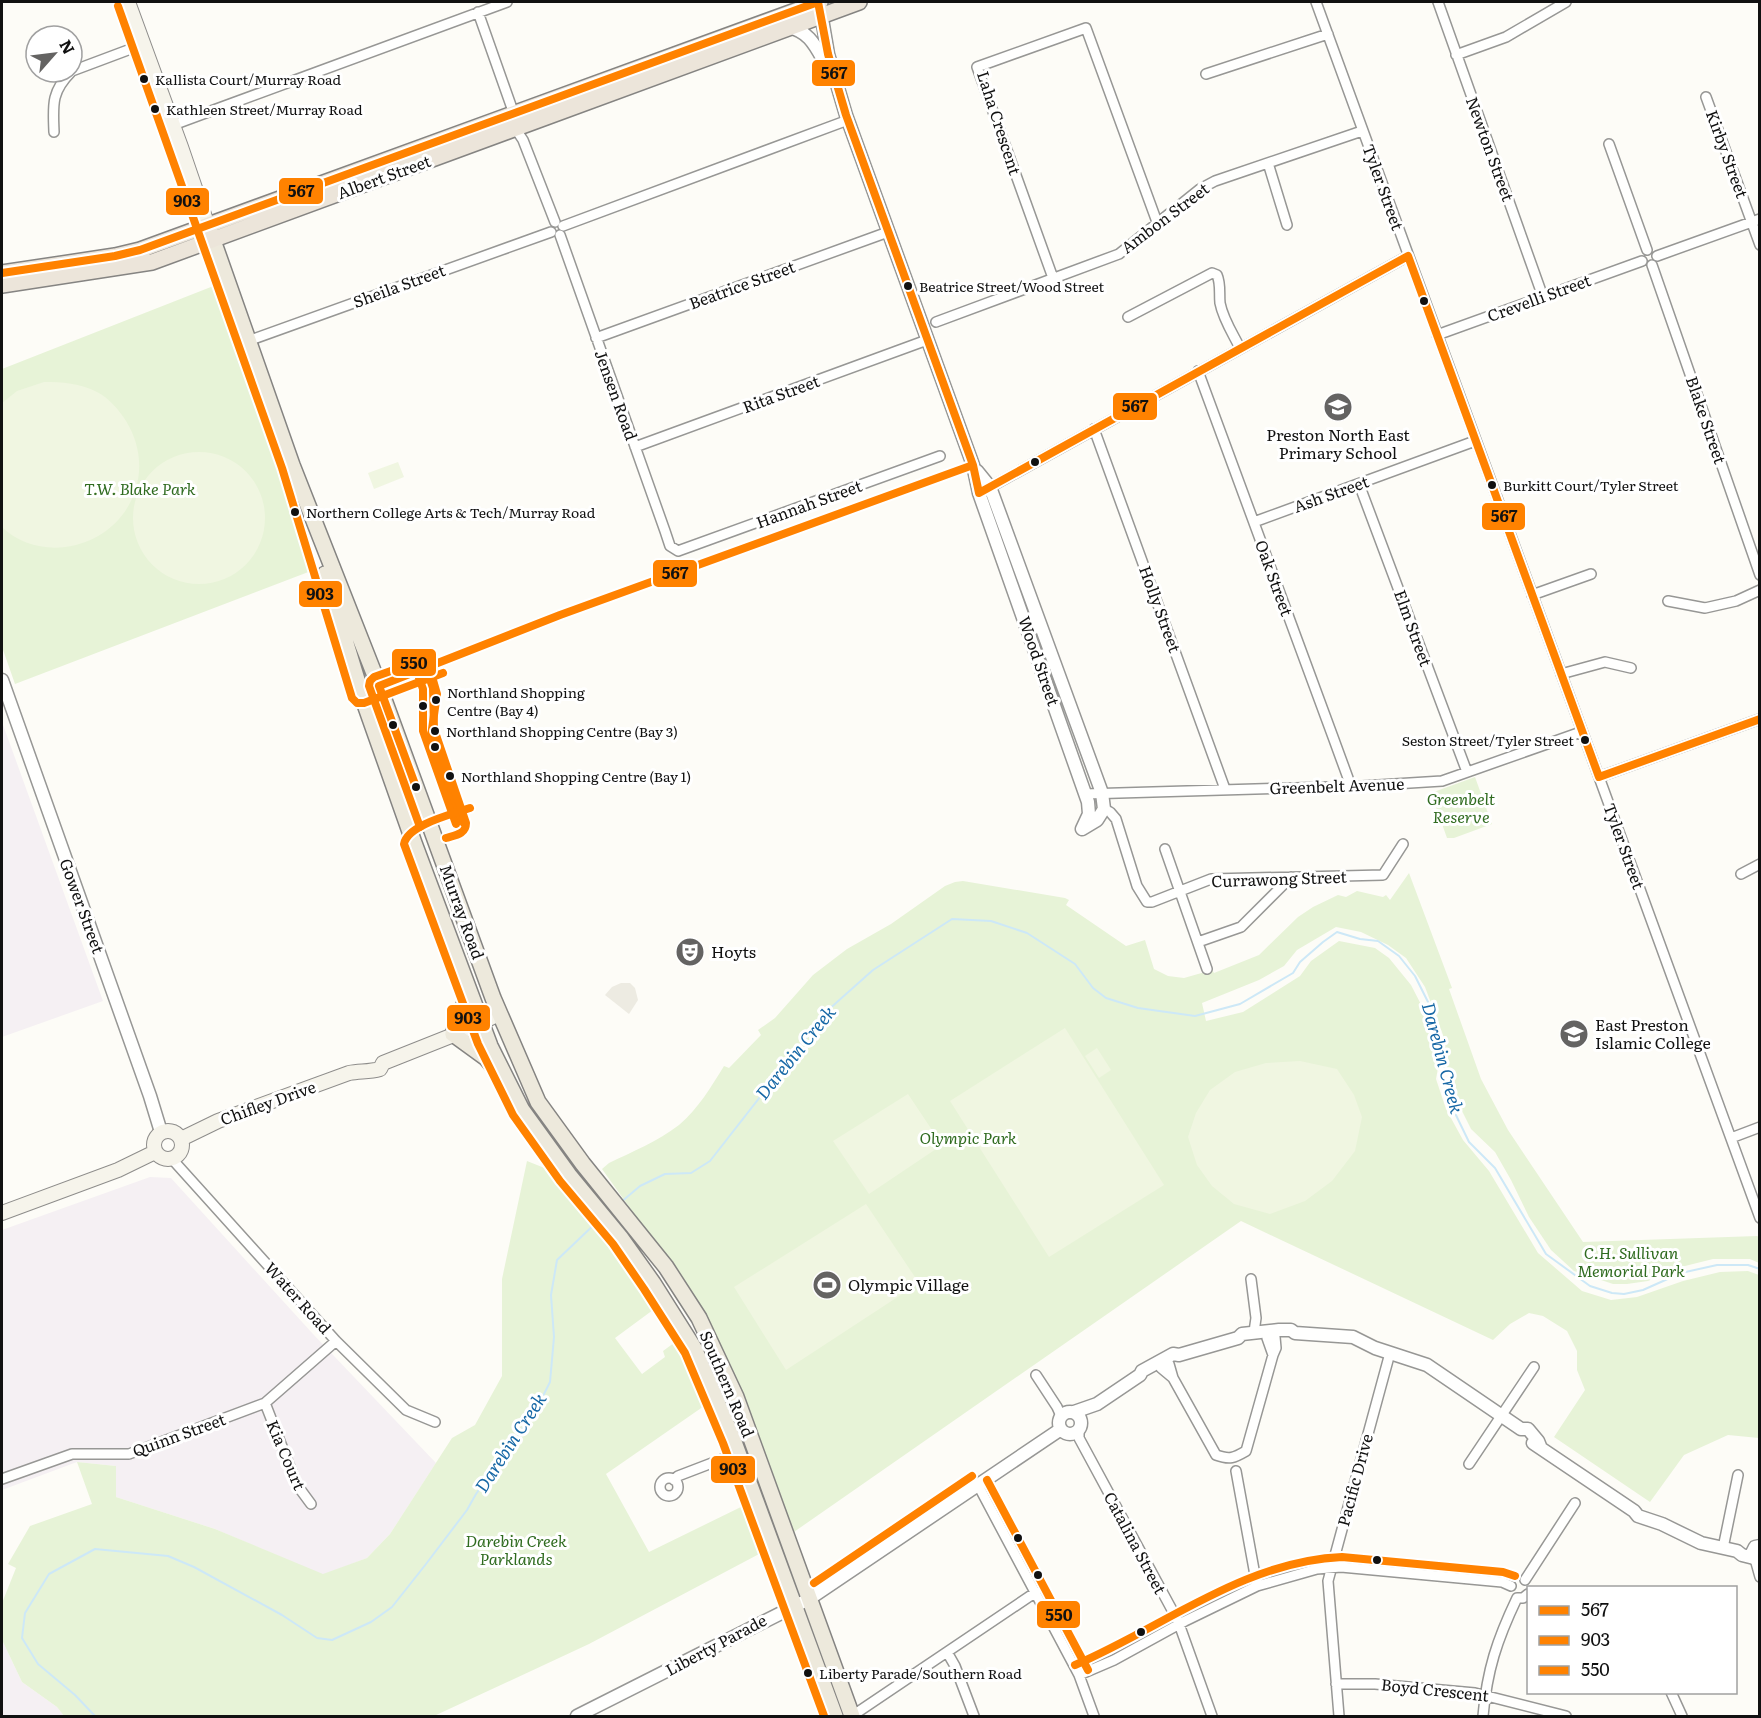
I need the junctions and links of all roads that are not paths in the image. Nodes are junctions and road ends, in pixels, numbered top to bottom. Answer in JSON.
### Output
{"nodes":[{"id":1,"x":128,"y":2,"type":"edge"},
{"id":2,"x":507,"y":2,"type":"edge"},
{"id":3,"x":859,"y":2,"type":"edge"},
{"id":4,"x":1316,"y":2,"type":"edge"},
{"id":5,"x":1438,"y":2,"type":"edge"},
{"id":6,"x":1562,"y":3,"type":"edge"},
{"id":7,"x":820,"y":5,"type":"edge"},
{"id":8,"x":478,"y":12,"type":"junction"},
{"id":9,"x":787,"y":27,"type":"junction"},
{"id":10,"x":1328,"y":34,"type":"junction"},
{"id":11,"x":144,"y":44,"type":"junction"},
{"id":12,"x":1456,"y":55,"type":"junction"},
{"id":13,"x":84,"y":67,"type":"edge"},
{"id":14,"x":653,"y":70,"type":"junction"},
{"id":15,"x":1206,"y":74,"type":"dead end"},
{"id":16,"x":836,"y":82,"type":"junction"},
{"id":17,"x":59,"y":84,"type":"edge"},
{"id":18,"x":1706,"y":97,"type":"dead end"},
{"id":19,"x":848,"y":120,"type":"junction"},
{"id":20,"x":173,"y":125,"type":"junction"},
{"id":21,"x":518,"y":127,"type":"junction"},
{"id":22,"x":1362,"y":131,"type":"junction"},
{"id":23,"x":54,"y":132,"type":"dead end"},
{"id":24,"x":1609,"y":144,"type":"dead end"},
{"id":25,"x":1268,"y":163,"type":"junction"},
{"id":26,"x":1755,"y":220,"type":"edge"},
{"id":27,"x":1157,"y":222,"type":"junction"},
{"id":28,"x":1287,"y":225,"type":"dead end"},
{"id":29,"x":557,"y":229,"type":"junction"},
{"id":30,"x":888,"y":232,"type":"junction"},
{"id":31,"x":210,"y":233,"type":"junction"},
{"id":32,"x":1760,"y":245,"type":"edge"},
{"id":33,"x":1647,"y":250,"type":"junction"},
{"id":34,"x":1408,"y":256,"type":"junction"},
{"id":35,"x":1657,"y":256,"type":"junction"},
{"id":36,"x":1642,"y":261,"type":"junction"},
{"id":37,"x":116,"y":262,"type":"junction"},
{"id":38,"x":1652,"y":265,"type":"junction"},
{"id":39,"x":2,"y":273,"type":"edge"},
{"id":40,"x":1053,"y":278,"type":"junction"},
{"id":41,"x":2,"y":285,"type":"edge"},
{"id":42,"x":1543,"y":297,"type":"junction"},
{"id":43,"x":1128,"y":317,"type":"dead end"},
{"id":44,"x":936,"y":322,"type":"dead end"},
{"id":45,"x":1437,"y":335,"type":"junction"},
{"id":46,"x":596,"y":338,"type":"junction"},
{"id":47,"x":927,"y":340,"type":"junction"},
{"id":48,"x":248,"y":341,"type":"junction"},
{"id":49,"x":1240,"y":348,"type":"junction"},
{"id":50,"x":1198,"y":371,"type":"junction"},
{"id":51,"x":1094,"y":429,"type":"junction"},
{"id":52,"x":1475,"y":441,"type":"junction"},
{"id":53,"x":635,"y":447,"type":"junction"},
{"id":54,"x":940,"y":456,"type":"dead end"},
{"id":55,"x":292,"y":465,"type":"junction"},
{"id":56,"x":1359,"y":484,"type":"junction"},
{"id":57,"x":984,"y":490,"type":"junction"},
{"id":58,"x":1254,"y":522,"type":"junction"},
{"id":59,"x":678,"y":551,"type":"joint"},
{"id":60,"x":1590,"y":574,"type":"dead end"},
{"id":61,"x":1760,"y":575,"type":"edge"},
{"id":62,"x":1760,"y":590,"type":"edge"},
{"id":63,"x":1532,"y":595,"type":"junction"},
{"id":64,"x":1668,"y":601,"type":"dead end"},
{"id":65,"x":1631,"y":668,"type":"dead end"},
{"id":66,"x":1561,"y":674,"type":"junction"},
{"id":67,"x":2,"y":680,"type":"edge"},
{"id":68,"x":379,"y":686,"type":"junction"},
{"id":69,"x":361,"y":693,"type":"junction"},
{"id":70,"x":1760,"y":719,"type":"edge"},
{"id":71,"x":1581,"y":732,"type":"junction"},
{"id":72,"x":1086,"y":747,"type":"junction"},
{"id":73,"x":1074,"y":761,"type":"junction"},
{"id":74,"x":1467,"y":772,"type":"junction"},
{"id":75,"x":1599,"y":777,"type":"junction"},
{"id":76,"x":1347,"y":786,"type":"junction"},
{"id":77,"x":1225,"y":789,"type":"junction"},
{"id":78,"x":1102,"y":793,"type":"junction"},
{"id":79,"x":1087,"y":798,"type":"junction"},
{"id":80,"x":1104,"y":809,"type":"junction"},
{"id":81,"x":1403,"y":844,"type":"dead end"},
{"id":82,"x":1165,"y":849,"type":"dead end"},
{"id":83,"x":1760,"y":864,"type":"edge"},
{"id":84,"x":1741,"y":874,"type":"dead end"},
{"id":85,"x":1291,"y":877,"type":"junction"},
{"id":86,"x":1179,"y":891,"type":"junction"},
{"id":87,"x":1143,"y":898,"type":"joint"},
{"id":88,"x":1198,"y":942,"type":"junction"},
{"id":89,"x":1207,"y":969,"type":"dead end"},
{"id":90,"x":469,"y":992,"type":"junction"},
{"id":91,"x":499,"y":1014,"type":"junction"},
{"id":92,"x":481,"y":1023,"type":"junction"},
{"id":93,"x":453,"y":1034,"type":"junction"},
{"id":94,"x":509,"y":1085,"type":"junction"},
{"id":95,"x":1760,"y":1127,"type":"edge"},
{"id":96,"x":160,"y":1132,"type":"junction"},
{"id":97,"x":1731,"y":1138,"type":"junction"},
{"id":98,"x":181,"y":1140,"type":"junction"},
{"id":99,"x":155,"y":1152,"type":"junction"},
{"id":100,"x":172,"y":1158,"type":"junction"},
{"id":101,"x":583,"y":1164,"type":"junction"},
{"id":102,"x":569,"y":1175,"type":"junction"},
{"id":103,"x":616,"y":1205,"type":"joint"},
{"id":104,"x":2,"y":1213,"type":"edge"},
{"id":105,"x":603,"y":1216,"type":"joint"},
{"id":106,"x":1760,"y":1218,"type":"edge"},
{"id":107,"x":1251,"y":1280,"type":"dead end"},
{"id":108,"x":1263,"y":1336,"type":"junction"},
{"id":109,"x":336,"y":1341,"type":"junction"},
{"id":110,"x":1390,"y":1353,"type":"junction"},
{"id":111,"x":1164,"y":1363,"type":"junction"},
{"id":112,"x":1534,"y":1367,"type":"dead end"},
{"id":113,"x":1036,"y":1375,"type":"dead end"},
{"id":114,"x":265,"y":1403,"type":"junction"},
{"id":115,"x":1502,"y":1416,"type":"junction"},
{"id":116,"x":435,"y":1422,"type":"dead end"},
{"id":117,"x":1070,"y":1422,"type":"junction"},
{"id":118,"x":738,"y":1453,"type":"junction"},
{"id":119,"x":1469,"y":1464,"type":"dead end"},
{"id":120,"x":1236,"y":1471,"type":"dead end"},
{"id":121,"x":1738,"y":1475,"type":"dead end"},
{"id":122,"x":2,"y":1479,"type":"edge"},
{"id":123,"x":674,"y":1480,"type":"dead end"},
{"id":124,"x":978,"y":1485,"type":"junction"},
{"id":125,"x":1575,"y":1503,"type":"dead end"},
{"id":126,"x":311,"y":1504,"type":"dead end"},
{"id":127,"x":1723,"y":1548,"type":"junction"},
{"id":128,"x":1757,"y":1554,"type":"edge"},
{"id":129,"x":1332,"y":1567,"type":"junction"},
{"id":130,"x":1760,"y":1577,"type":"edge"},
{"id":131,"x":1528,"y":1583,"type":"edge"},
{"id":132,"x":1257,"y":1586,"type":"junction"},
{"id":133,"x":1511,"y":1586,"type":"junction"},
{"id":134,"x":1036,"y":1592,"type":"junction"},
{"id":135,"x":1527,"y":1595,"type":"edge"},
{"id":136,"x":1517,"y":1598,"type":"junction"},
{"id":137,"x":808,"y":1599,"type":"junction"},
{"id":138,"x":794,"y":1605,"type":"junction"},
{"id":139,"x":1178,"y":1625,"type":"junction"},
{"id":140,"x":947,"y":1652,"type":"junction"},
{"id":141,"x":1079,"y":1675,"type":"junction"},
{"id":142,"x":1336,"y":1684,"type":"junction"},
{"id":143,"x":1485,"y":1694,"type":"junction"},
{"id":144,"x":1672,"y":1694,"type":"edge"},
{"id":145,"x":577,"y":1716,"type":"edge"},
{"id":146,"x":835,"y":1716,"type":"edge"},
{"id":147,"x":852,"y":1716,"type":"edge"},
{"id":148,"x":974,"y":1716,"type":"edge"},
{"id":149,"x":1094,"y":1716,"type":"edge"},
{"id":150,"x":1212,"y":1716,"type":"edge"},
{"id":151,"x":1338,"y":1716,"type":"edge"},
{"id":152,"x":1482,"y":1716,"type":"edge"},
{"id":153,"x":1566,"y":1716,"type":"edge"},
{"id":154,"x":1682,"y":1716,"type":"edge"}],
"edges":[{"from":1,"to":11,"type":"main road","name":"Murray Road"},
{"from":2,"to":8,"type":"street"},
{"from":3,"to":7,"type":"highway","name":"Albert Street"},
{"from":4,"to":10,"type":"street","name":"Tyler Street"},
{"from":5,"to":12,"type":"street","name":"Newton Street"},
{"from":6,"to":12,"type":"street"},
{"from":7,"to":9,"type":"highway","name":"Albert Street"},
{"from":7,"to":14,"type":"highway","name":"Albert Street"},
{"from":7,"to":16,"type":"street","name":"Wood Street"},
{"from":8,"to":20,"type":"street"},
{"from":8,"to":21,"type":"street","name":"Jensen Road"},
{"from":9,"to":14,"type":"highway","name":"Albert Street"},
{"from":9,"to":16,"type":"street"},
{"from":10,"to":15,"type":"street"},
{"from":10,"to":22,"type":"street","name":"Tyler Street"},
{"from":11,"to":13,"type":"street"},
{"from":11,"to":20,"type":"main road","name":"Murray Road"},
{"from":12,"to":42,"type":"street","name":"Newton Street"},
{"from":14,"to":21,"type":"highway","name":"Albert Street"},
{"from":16,"to":19,"type":"street","name":"Wood Street"},
{"from":17,"to":23,"type":"street"},
{"from":18,"to":26,"type":"street","name":"Kirby Street"},
{"from":19,"to":29,"type":"street","name":"Sheila Street"},
{"from":19,"to":30,"type":"street","name":"Wood Street"},
{"from":20,"to":31,"type":"main road","name":"Murray Road"},
{"from":21,"to":29,"type":"street","name":"Jensen Road"},
{"from":21,"to":31,"type":"highway","name":"Albert Street"},
{"from":22,"to":25,"type":"street","name":"Ambon Street"},
{"from":22,"to":34,"type":"street","name":"Tyler Street"},
{"from":24,"to":33,"type":"street"},
{"from":25,"to":27,"type":"street","name":"Ambon Street"},
{"from":25,"to":28,"type":"street"},
{"from":26,"to":32,"type":"street","name":"Kirby Street"},
{"from":26,"to":35,"type":"street"},
{"from":27,"to":40,"type":"street","name":"Ambon Street"},
{"from":27,"to":40,"type":"street","name":"Laha Crescent"},
{"from":29,"to":46,"type":"street","name":"Jensen Road"},
{"from":29,"to":48,"type":"street","name":"Sheila Street"},
{"from":30,"to":46,"type":"street","name":"Beatrice Street"},
{"from":30,"to":47,"type":"street","name":"Wood Street"},
{"from":31,"to":37,"type":"highway","name":"Albert Street"},
{"from":31,"to":48,"type":"main road","name":"Murray Road"},
{"from":33,"to":35,"type":"street"},
{"from":33,"to":36,"type":"street"},
{"from":34,"to":45,"type":"street","name":"Tyler Street"},
{"from":34,"to":49,"type":"street"},
{"from":35,"to":38,"type":"street"},
{"from":36,"to":38,"type":"street"},
{"from":36,"to":42,"type":"street","name":"Crevelli Street"},
{"from":37,"to":39,"type":"highway","name":"Albert Street"},
{"from":37,"to":41,"type":"highway","name":"Albert Street"},
{"from":38,"to":61,"type":"street","name":"Blake Street"},
{"from":40,"to":44,"type":"street","name":"Ambon Street"},
{"from":42,"to":45,"type":"street","name":"Crevelli Street"},
{"from":43,"to":49,"type":"street"},
{"from":45,"to":52,"type":"street","name":"Tyler Street"},
{"from":46,"to":53,"type":"street","name":"Jensen Road"},
{"from":47,"to":53,"type":"street","name":"Rita Street"},
{"from":47,"to":57,"type":"street","name":"Wood Street"},
{"from":48,"to":55,"type":"main road","name":"Murray Road"},
{"from":49,"to":50,"type":"street"},
{"from":50,"to":51,"type":"street"},
{"from":50,"to":58,"type":"street","name":"Oak Street"},
{"from":51,"to":57,"type":"street"},
{"from":51,"to":77,"type":"street","name":"Holly Street"},
{"from":52,"to":56,"type":"street","name":"Ash Street"},
{"from":52,"to":63,"type":"street","name":"Tyler Street"},
{"from":53,"to":59,"type":"street","name":"Jensen Road"},
{"from":54,"to":59,"type":"street","name":"Hannah Street"},
{"from":55,"to":68,"type":"main road","name":"Murray Road"},
{"from":55,"to":69,"type":"main road","name":"Murray Road"},
{"from":56,"to":58,"type":"street","name":"Ash Street"},
{"from":56,"to":74,"type":"street","name":"Elm Street"},
{"from":57,"to":72,"type":"street","name":"Wood Street"},
{"from":57,"to":73,"type":"street","name":"Wood Street"},
{"from":58,"to":76,"type":"street","name":"Oak Street"},
{"from":60,"to":63,"type":"street"},
{"from":62,"to":64,"type":"street"},
{"from":63,"to":66,"type":"street","name":"Tyler Street"},
{"from":65,"to":66,"type":"street"},
{"from":66,"to":71,"type":"street","name":"Tyler Street"},
{"from":67,"to":96,"type":"street","name":"Gower Street"},
{"from":68,"to":69,"type":"main road"},
{"from":68,"to":91,"type":"main road","name":"Murray Road"},
{"from":69,"to":90,"type":"main road","name":"Murray Road"},
{"from":70,"to":75,"type":"street"},
{"from":71,"to":74,"type":"street","name":"Greenbelt Avenue"},
{"from":71,"to":75,"type":"street","name":"Tyler Street"},
{"from":72,"to":73,"type":"street"},
{"from":72,"to":78,"type":"street","name":"Wood Street"},
{"from":73,"to":79,"type":"street","name":"Wood Street"},
{"from":74,"to":76,"type":"street","name":"Greenbelt Avenue"},
{"from":75,"to":97,"type":"street","name":"Tyler Street"},
{"from":76,"to":77,"type":"street","name":"Greenbelt Avenue"},
{"from":77,"to":78,"type":"street","name":"Greenbelt Avenue"},
{"from":78,"to":79,"type":"street","name":"Greenbelt Avenue"},
{"from":78,"to":80,"type":"street","name":"Wood Street"},
{"from":79,"to":80,"type":"street"},
{"from":79,"to":80,"type":"street","name":"Wood Street"},
{"from":80,"to":87,"type":"street","name":"Wood Street"},
{"from":81,"to":85,"type":"street","name":"Currawong Street"},
{"from":82,"to":86,"type":"street"},
{"from":83,"to":84,"type":"street"},
{"from":85,"to":86,"type":"street","name":"Currawong Street"},
{"from":85,"to":88,"type":"street"},
{"from":86,"to":87,"type":"street","name":"Currawong Street"},
{"from":86,"to":88,"type":"street"},
{"from":88,"to":89,"type":"street"},
{"from":90,"to":92,"type":"main road","name":"Murray Road"},
{"from":90,"to":93,"type":"main road"},
{"from":91,"to":92,"type":"main road","name":"Chifley Drive"},
{"from":91,"to":101,"type":"main road","name":"Murray Road"},
{"from":92,"to":93,"type":"main road","name":"Chifley Drive"},
{"from":92,"to":94,"type":"main road","name":"Murray Road"},
{"from":93,"to":94,"type":"main road"},
{"from":93,"to":98,"type":"main road","name":"Chifley Drive"},
{"from":94,"to":102,"type":"main road","name":"Murray Road"},
{"from":95,"to":97,"type":"street"},
{"from":96,"to":98,"type":"main road"},
{"from":96,"to":99,"type":"main road"},
{"from":97,"to":106,"type":"street","name":"Tyler Street"},
{"from":98,"to":100,"type":"main road"},
{"from":99,"to":100,"type":"main road"},
{"from":99,"to":104,"type":"main road"},
{"from":100,"to":109,"type":"street","name":"Water Road"},
{"from":101,"to":102,"type":"main road"},
{"from":101,"to":103,"type":"main road","name":"Murray Road"},
{"from":102,"to":105,"type":"main road","name":"Murray Road"},
{"from":103,"to":137,"type":"main road","name":"Southern Road"},
{"from":105,"to":118,"type":"main road","name":"Southern Road"},
{"from":107,"to":108,"type":"street"},
{"from":108,"to":110,"type":"street","name":"Liberty Parade"},
{"from":108,"to":111,"type":"street","name":"Liberty Parade"},
{"from":108,"to":111,"type":"street"},
{"from":109,"to":114,"type":"street","name":"Quinn Street"},
{"from":109,"to":116,"type":"street","name":"Water Road"},
{"from":110,"to":115,"type":"street","name":"Liberty Parade"},
{"from":110,"to":129,"type":"street","name":"Pacific Drive"},
{"from":111,"to":117,"type":"street","name":"Liberty Parade"},
{"from":112,"to":115,"type":"street"},
{"from":113,"to":117,"type":"street","name":"Catalina Street"},
{"from":114,"to":122,"type":"street","name":"Quinn Street"},
{"from":114,"to":126,"type":"street","name":"Kia Court"},
{"from":115,"to":119,"type":"street"},
{"from":115,"to":127,"type":"street","name":"Liberty Parade"},
{"from":117,"to":124,"type":"street","name":"Liberty Parade"},
{"from":117,"to":139,"type":"street","name":"Catalina Street"},
{"from":118,"to":123,"type":"street"},
{"from":118,"to":138,"type":"main road","name":"Southern Road"},
{"from":120,"to":132,"type":"street"},
{"from":121,"to":127,"type":"street"},
{"from":124,"to":134,"type":"street"},
{"from":124,"to":137,"type":"street","name":"Liberty Parade"},
{"from":125,"to":131,"type":"street"},
{"from":127,"to":128,"type":"street","name":"Liberty Parade"},
{"from":128,"to":130,"type":"street"},
{"from":129,"to":132,"type":"street"},
{"from":129,"to":133,"type":"street"},
{"from":129,"to":142,"type":"street","name":"Pacific Drive"},
{"from":131,"to":133,"type":"street"},
{"from":132,"to":139,"type":"street"},
{"from":133,"to":136,"type":"street"},
{"from":134,"to":140,"type":"street"},
{"from":134,"to":141,"type":"street"},
{"from":135,"to":136,"type":"street"},
{"from":136,"to":143,"type":"street"},
{"from":137,"to":138,"type":"street","name":"Liberty Parade"},
{"from":137,"to":147,"type":"main road","name":"Southern Road"},
{"from":138,"to":145,"type":"street","name":"Liberty Parade"},
{"from":138,"to":146,"type":"main road","name":"Southern Road"},
{"from":139,"to":141,"type":"street"},
{"from":139,"to":150,"type":"street","name":"Catalina Street"},
{"from":140,"to":147,"type":"street"},
{"from":140,"to":148,"type":"street"},
{"from":141,"to":149,"type":"street"},
{"from":142,"to":143,"type":"street","name":"Boyd Crescent"},
{"from":142,"to":151,"type":"street","name":"Pacific Drive"},
{"from":143,"to":152,"type":"street"},
{"from":143,"to":153,"type":"street","name":"Boyd Crescent"},
{"from":144,"to":154,"type":"street"}]}
